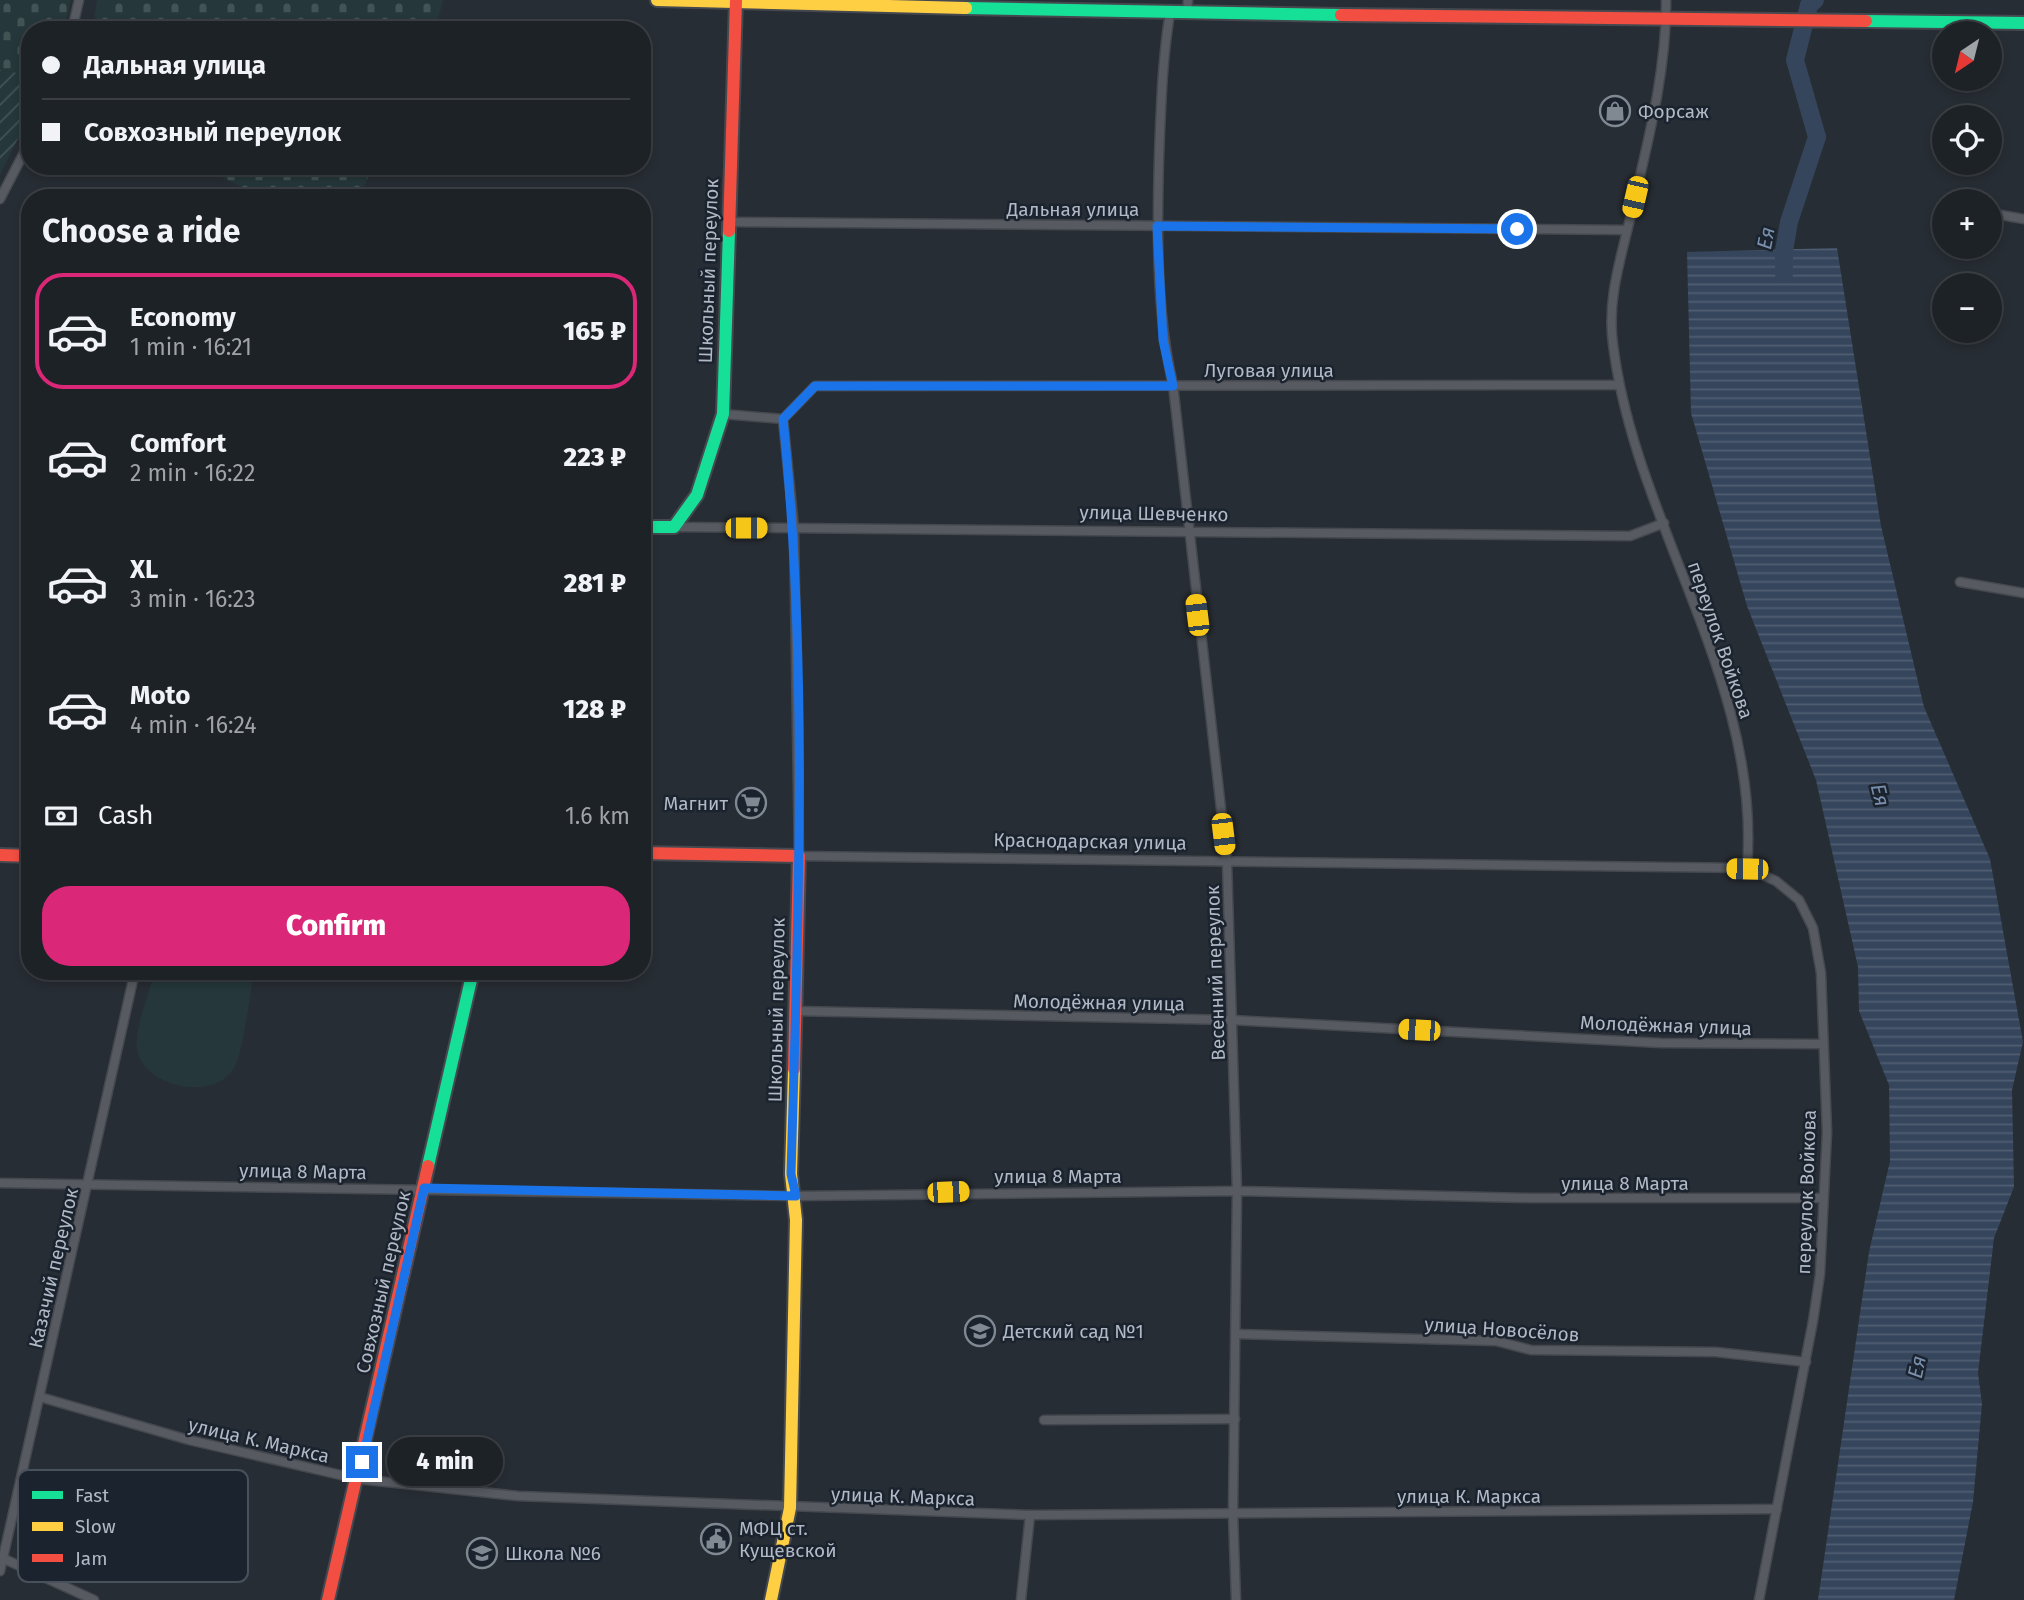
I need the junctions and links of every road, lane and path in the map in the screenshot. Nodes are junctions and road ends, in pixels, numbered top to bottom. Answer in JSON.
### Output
{"nodes":[{"id":1,"x":79,"y":0,"type":"edge"},
{"id":2,"x":657,"y":0,"type":"edge"},
{"id":3,"x":1666,"y":0,"type":"edge"},
{"id":4,"x":736,"y":2,"type":"edge"},
{"id":5,"x":1187,"y":7,"type":"edge"},
{"id":6,"x":1170,"y":13,"type":"junction"},
{"id":7,"x":1666,"y":17,"type":"junction"},
{"id":8,"x":74,"y":21,"type":"edge"},
{"id":9,"x":2024,"y":23,"type":"edge"},
{"id":10,"x":21,"y":158,"type":"edge"},
{"id":11,"x":0,"y":199,"type":"edge"},
{"id":12,"x":2002,"y":215,"type":"edge"},
{"id":13,"x":2024,"y":219,"type":"edge"},
{"id":14,"x":729,"y":222,"type":"junction"},
{"id":15,"x":1157,"y":226,"type":"junction"},
{"id":16,"x":1627,"y":230,"type":"junction"},
{"id":17,"x":1619,"y":385,"type":"junction"},
{"id":18,"x":1173,"y":386,"type":"junction"},
{"id":19,"x":723,"y":414,"type":"junction"},
{"id":20,"x":783,"y":419,"type":"junction"},
{"id":21,"x":1664,"y":523,"type":"junction"},
{"id":22,"x":651,"y":527,"type":"edge"},
{"id":23,"x":674,"y":527,"type":"junction"},
{"id":24,"x":794,"y":528,"type":"junction"},
{"id":25,"x":1187,"y":532,"type":"junction"},
{"id":26,"x":1960,"y":582,"type":"dead end"},
{"id":27,"x":2024,"y":593,"type":"edge"},
{"id":28,"x":651,"y":853,"type":"edge"},
{"id":29,"x":0,"y":855,"type":"edge"},
{"id":30,"x":21,"y":856,"type":"edge"},
{"id":31,"x":799,"y":856,"type":"junction"},
{"id":32,"x":1227,"y":862,"type":"junction"},
{"id":33,"x":1747,"y":869,"type":"junction"},
{"id":34,"x":133,"y":980,"type":"edge"},
{"id":35,"x":471,"y":980,"type":"edge"},
{"id":36,"x":795,"y":1012,"type":"junction"},
{"id":37,"x":1232,"y":1020,"type":"junction"},
{"id":38,"x":1822,"y":1044,"type":"junction"},
{"id":39,"x":0,"y":1183,"type":"edge"},
{"id":40,"x":88,"y":1184,"type":"junction"},
{"id":41,"x":424,"y":1188,"type":"junction"},
{"id":42,"x":1237,"y":1191,"type":"junction"},
{"id":43,"x":796,"y":1196,"type":"junction"},
{"id":44,"x":1823,"y":1198,"type":"junction"},
{"id":45,"x":1237,"y":1334,"type":"junction"},
{"id":46,"x":1806,"y":1362,"type":"junction"},
{"id":47,"x":40,"y":1397,"type":"junction"},
{"id":48,"x":1235,"y":1419,"type":"junction"},
{"id":49,"x":1045,"y":1420,"type":"dead end"},
{"id":50,"x":22,"y":1470,"type":"edge"},
{"id":51,"x":358,"y":1479,"type":"junction"},
{"id":52,"x":18,"y":1488,"type":"edge"},
{"id":53,"x":790,"y":1508,"type":"junction"},
{"id":54,"x":1777,"y":1509,"type":"junction"},
{"id":55,"x":1233,"y":1514,"type":"junction"},
{"id":56,"x":1030,"y":1515,"type":"junction"},
{"id":57,"x":1,"y":1558,"type":"edge"},
{"id":58,"x":18,"y":1566,"type":"edge"},
{"id":59,"x":0,"y":1570,"type":"edge"},
{"id":60,"x":54,"y":1582,"type":"edge"},
{"id":61,"x":94,"y":1600,"type":"edge"},
{"id":62,"x":328,"y":1600,"type":"edge"},
{"id":63,"x":771,"y":1600,"type":"edge"},
{"id":64,"x":1021,"y":1600,"type":"edge"},
{"id":65,"x":1236,"y":1600,"type":"edge"},
{"id":66,"x":1759,"y":1600,"type":"edge"}],
"edges":[{"from":1,"to":8,"type":"street"},
{"from":2,"to":4,"type":"street"},
{"from":3,"to":7,"type":"street","name":"переулок Войкова"},
{"from":4,"to":6,"type":"street"},
{"from":4,"to":14,"type":"street","name":"Школьный переулок"},
{"from":5,"to":6,"type":"street"},
{"from":5,"to":7,"type":"street"},
{"from":6,"to":15,"type":"street","name":"Весенний переулок"},
{"from":7,"to":9,"type":"street"},
{"from":7,"to":16,"type":"street","name":"переулок Войкова"},
{"from":10,"to":11,"type":"street"},
{"from":12,"to":13,"type":"street"},
{"from":14,"to":15,"type":"street","name":"Дальная улица"},
{"from":14,"to":19,"type":"street","name":"Школьный переулок"},
{"from":15,"to":16,"type":"street","name":"Дальная улица"},
{"from":15,"to":18,"type":"street","name":"Весенний переулок"},
{"from":16,"to":17,"type":"street","name":"переулок Войкова"},
{"from":17,"to":18,"type":"street","name":"Луговая улица"},
{"from":17,"to":21,"type":"street","name":"переулок Войкова"},
{"from":18,"to":20,"type":"street","name":"Луговая улица"},
{"from":18,"to":25,"type":"street","name":"Весенний переулок"},
{"from":19,"to":20,"type":"street"},
{"from":19,"to":23,"type":"street","name":"Школьный переулок"},
{"from":20,"to":24,"type":"street","name":"Школьный переулок"},
{"from":21,"to":25,"type":"street","name":"улица Шевченко"},
{"from":21,"to":33,"type":"street","name":"переулок Войкова"},
{"from":22,"to":23,"type":"street","name":"улица Шевченко"},
{"from":23,"to":24,"type":"street","name":"улица Шевченко"},
{"from":24,"to":25,"type":"street","name":"улица Шевченко"},
{"from":24,"to":31,"type":"street","name":"Школьный переулок"},
{"from":25,"to":32,"type":"street","name":"Весенний переулок"},
{"from":26,"to":27,"type":"street"},
{"from":28,"to":31,"type":"street","name":"Краснодарская улица"},
{"from":29,"to":30,"type":"street"},
{"from":31,"to":32,"type":"street","name":"Краснодарская улица"},
{"from":31,"to":36,"type":"street","name":"Школьный переулок"},
{"from":32,"to":33,"type":"street","name":"Краснодарская улица"},
{"from":32,"to":37,"type":"street","name":"Весенний переулок"},
{"from":33,"to":38,"type":"street","name":"переулок Войкова"},
{"from":34,"to":40,"type":"street","name":"Казачий переулок"},
{"from":35,"to":41,"type":"street","name":"Совхозный переулок"},
{"from":36,"to":37,"type":"street","name":"Молодёжная улица"},
{"from":36,"to":43,"type":"street","name":"Школьный переулок"},
{"from":37,"to":38,"type":"street","name":"Молодёжная улица"},
{"from":37,"to":42,"type":"street","name":"Весенний переулок"},
{"from":38,"to":44,"type":"street","name":"переулок Войкова"},
{"from":39,"to":40,"type":"street","name":"улица 8 Марта"},
{"from":40,"to":41,"type":"street","name":"улица 8 Марта"},
{"from":40,"to":47,"type":"street","name":"Казачий переулок"},
{"from":41,"to":43,"type":"street","name":"улица 8 Марта"},
{"from":41,"to":51,"type":"street","name":"Совхозный переулок"},
{"from":42,"to":43,"type":"street","name":"улица 8 Марта"},
{"from":42,"to":44,"type":"street","name":"улица 8 Марта"},
{"from":42,"to":45,"type":"street","name":"Весенний переулок"},
{"from":43,"to":53,"type":"street","name":"Школьный переулок"},
{"from":44,"to":46,"type":"street","name":"переулок Войкова"},
{"from":45,"to":46,"type":"street","name":"улица Новосёлов"},
{"from":45,"to":48,"type":"street","name":"Весенний переулок"},
{"from":46,"to":54,"type":"street","name":"переулок Войкова"},
{"from":47,"to":50,"type":"street","name":"Казачий переулок"},
{"from":47,"to":51,"type":"street","name":"улица К. Маркса"},
{"from":48,"to":49,"type":"street"},
{"from":48,"to":55,"type":"street","name":"Весенний переулок"},
{"from":51,"to":53,"type":"street","name":"улица К. Маркса"},
{"from":51,"to":62,"type":"street","name":"Совхозный переулок"},
{"from":52,"to":57,"type":"street","name":"Казачий переулок"},
{"from":53,"to":56,"type":"street","name":"улица К. Маркса"},
{"from":53,"to":63,"type":"street","name":"Школьный переулок"},
{"from":54,"to":55,"type":"street","name":"улица К. Маркса"},
{"from":54,"to":66,"type":"street","name":"переулок Войкова"},
{"from":55,"to":56,"type":"street","name":"улица К. Маркса"},
{"from":55,"to":65,"type":"street","name":"Весенний переулок"},
{"from":56,"to":64,"type":"street"},
{"from":57,"to":58,"type":"street"},
{"from":57,"to":59,"type":"street","name":"Казачий переулок"},
{"from":60,"to":61,"type":"street"}]}
